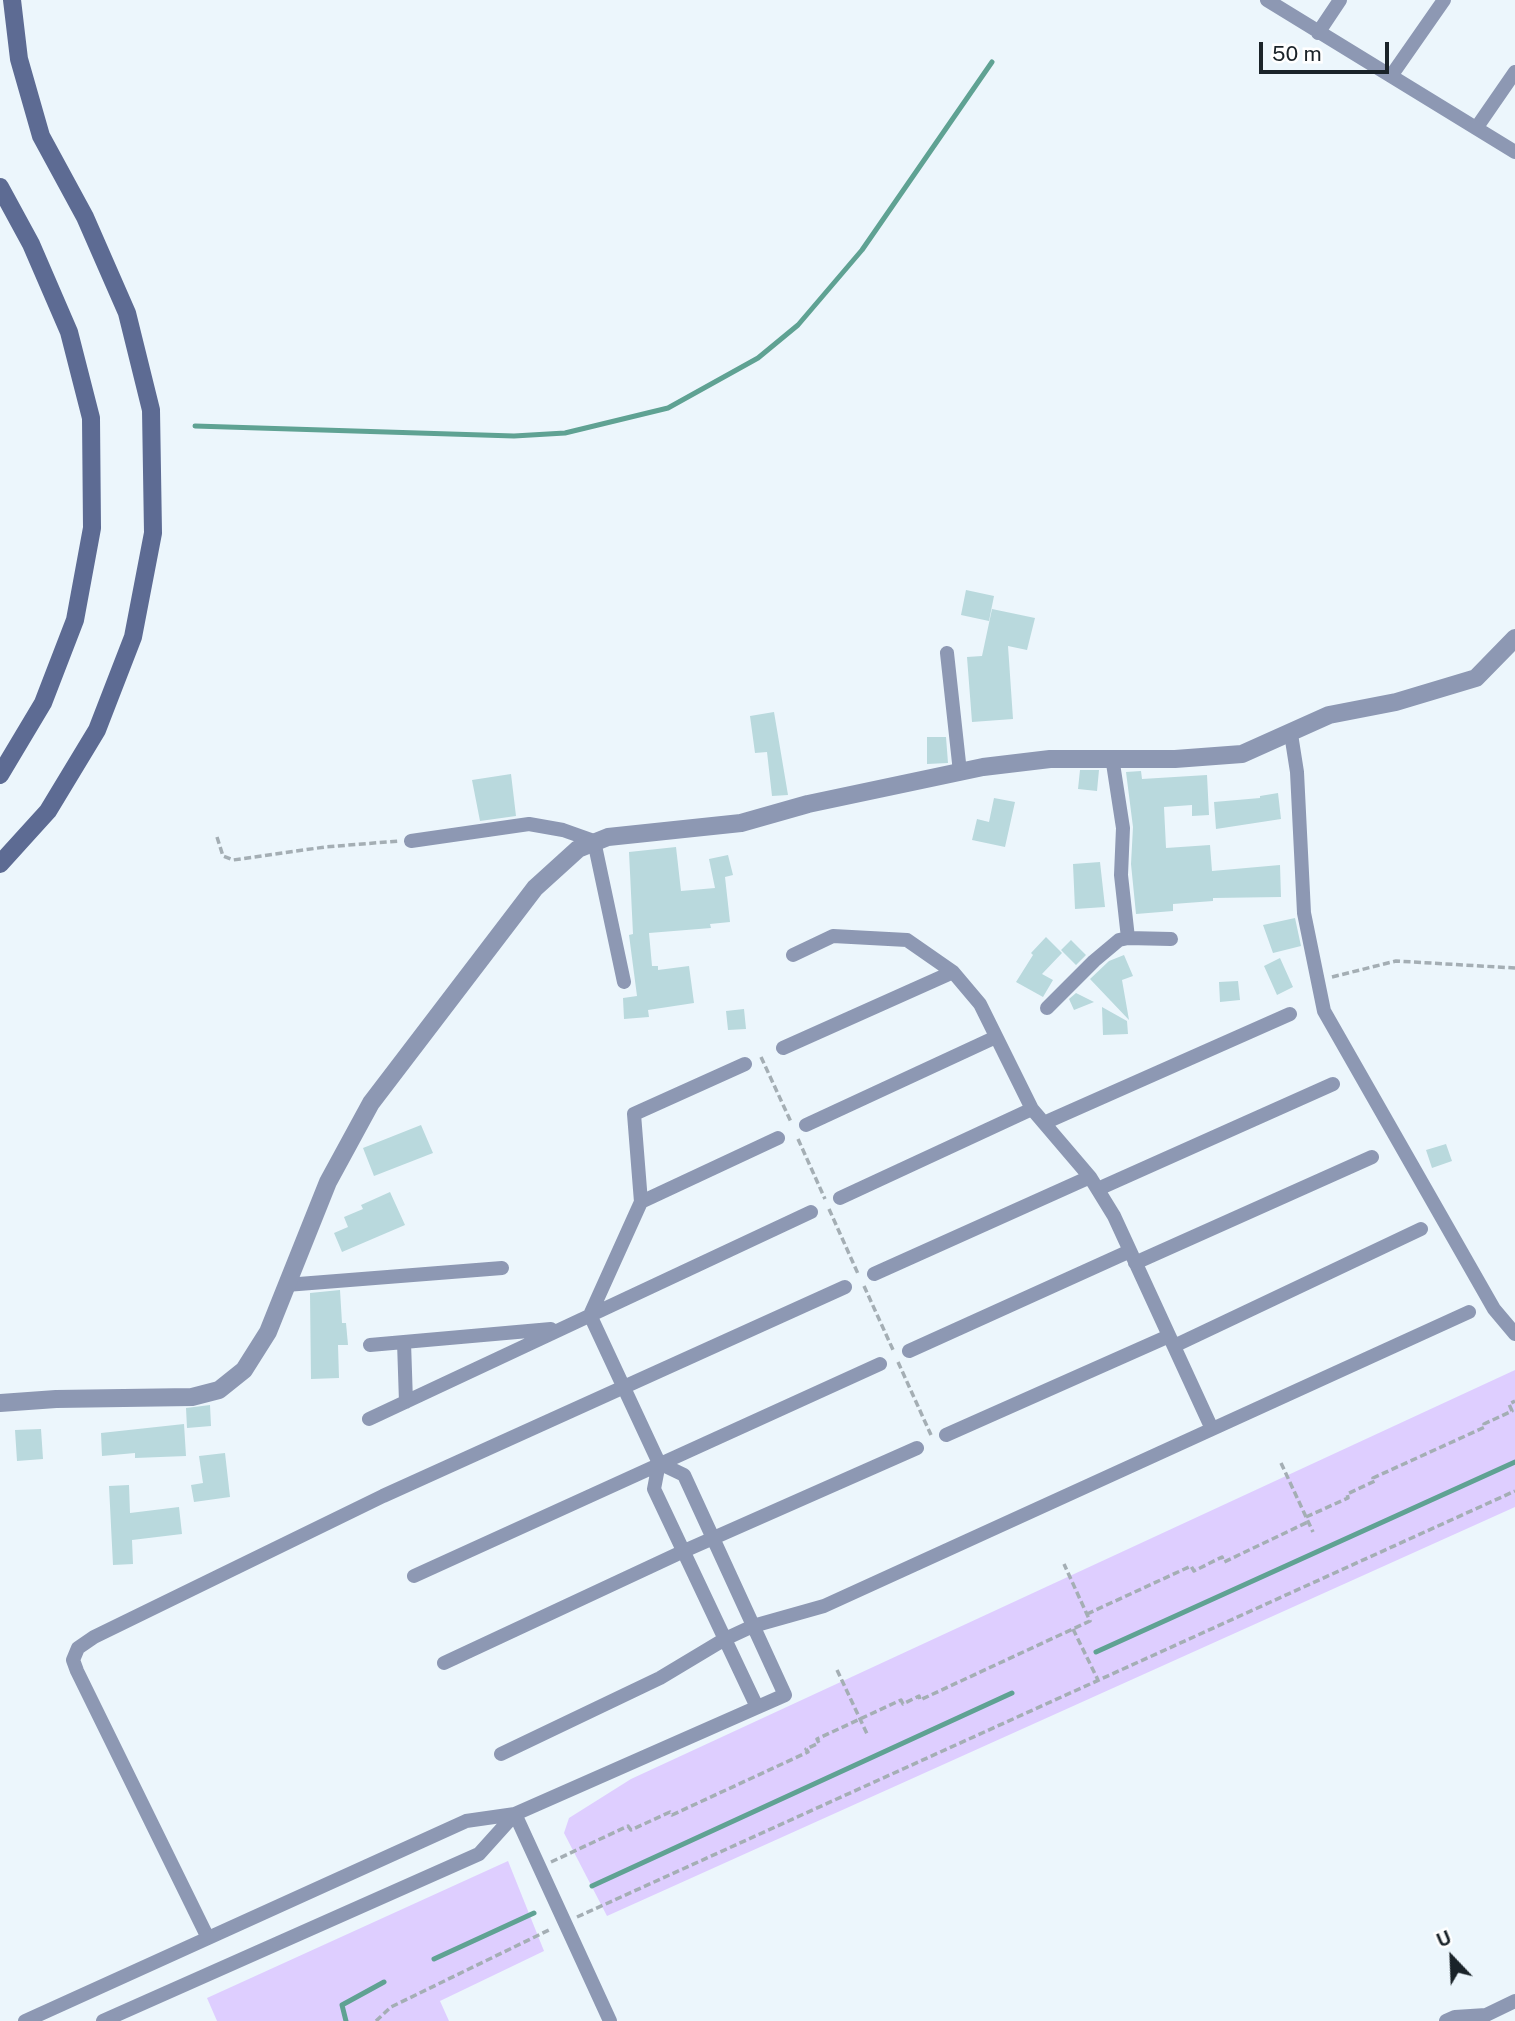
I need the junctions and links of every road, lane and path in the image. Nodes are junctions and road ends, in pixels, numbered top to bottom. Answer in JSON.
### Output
{"nodes":[{"id":1,"x":12,"y":0,"type":"edge"},
{"id":2,"x":1267,"y":0,"type":"edge"},
{"id":3,"x":1340,"y":0,"type":"edge"},
{"id":4,"x":1444,"y":0,"type":"edge"},
{"id":5,"x":1318,"y":33,"type":"junction"},
{"id":6,"x":1515,"y":72,"type":"edge"},
{"id":7,"x":1391,"y":76,"type":"junction"},
{"id":8,"x":1477,"y":127,"type":"junction"},
{"id":9,"x":1515,"y":152,"type":"edge"},
{"id":10,"x":0,"y":187,"type":"edge"},
{"id":11,"x":1515,"y":638,"type":"edge"},
{"id":12,"x":947,"y":653,"type":"dead end"},
{"id":13,"x":1292,"y":734,"type":"junction"},
{"id":14,"x":1112,"y":757,"type":"junction"},
{"id":15,"x":960,"y":772,"type":"junction"},
{"id":16,"x":0,"y":775,"type":"edge"},
{"id":17,"x":217,"y":837,"type":"dead end"},
{"id":18,"x":411,"y":841,"type":"joint"},
{"id":19,"x":594,"y":841,"type":"junction"},
{"id":20,"x":0,"y":864,"type":"edge"},
{"id":21,"x":1128,"y":938,"type":"junction"},
{"id":22,"x":1171,"y":939,"type":"dead end"},
{"id":23,"x":793,"y":955,"type":"dead end"},
{"id":24,"x":1515,"y":968,"type":"edge"},
{"id":25,"x":953,"y":972,"type":"junction"},
{"id":26,"x":624,"y":982,"type":"dead end"},
{"id":27,"x":1317,"y":982,"type":"junction"},
{"id":28,"x":1047,"y":1008,"type":"dead end"},
{"id":29,"x":1290,"y":1014,"type":"dead end"},
{"id":30,"x":996,"y":1037,"type":"junction"},
{"id":31,"x":783,"y":1048,"type":"joint"},
{"id":32,"x":761,"y":1057,"type":"junction"},
{"id":33,"x":745,"y":1064,"type":"joint"},
{"id":34,"x":1333,"y":1084,"type":"dead end"},
{"id":35,"x":1032,"y":1109,"type":"junction"},
{"id":36,"x":1044,"y":1123,"type":"junction"},
{"id":37,"x":806,"y":1125,"type":"dead end"},
{"id":38,"x":778,"y":1139,"type":"dead end"},
{"id":39,"x":1372,"y":1157,"type":"dead end"},
{"id":40,"x":1094,"y":1183,"type":"junction"},
{"id":41,"x":840,"y":1198,"type":"dead end"},
{"id":42,"x":641,"y":1202,"type":"junction"},
{"id":43,"x":811,"y":1212,"type":"dead end"},
{"id":44,"x":1421,"y":1229,"type":"dead end"},
{"id":45,"x":1133,"y":1257,"type":"junction"},
{"id":46,"x":502,"y":1268,"type":"dead end"},
{"id":47,"x":874,"y":1274,"type":"dead end"},
{"id":48,"x":286,"y":1285,"type":"junction"},
{"id":49,"x":845,"y":1287,"type":"dead end"},
{"id":50,"x":1469,"y":1312,"type":"dead end"},
{"id":51,"x":590,"y":1315,"type":"junction"},
{"id":52,"x":563,"y":1328,"type":"junction"},
{"id":53,"x":1515,"y":1334,"type":"edge"},
{"id":54,"x":1172,"y":1341,"type":"junction"},
{"id":55,"x":404,"y":1342,"type":"junction"},
{"id":56,"x":370,"y":1345,"type":"dead end"},
{"id":57,"x":909,"y":1351,"type":"dead end"},
{"id":58,"x":880,"y":1364,"type":"dead end"},
{"id":59,"x":624,"y":1387,"type":"junction"},
{"id":60,"x":1515,"y":1401,"type":"edge"},
{"id":61,"x":406,"y":1402,"type":"junction"},
{"id":62,"x":0,"y":1403,"type":"edge"},
{"id":63,"x":369,"y":1419,"type":"dead end"},
{"id":64,"x":1212,"y":1429,"type":"junction"},
{"id":65,"x":940,"y":1438,"type":"joint"},
{"id":66,"x":917,"y":1448,"type":"dead end"},
{"id":67,"x":1281,"y":1463,"type":"dead end"},
{"id":68,"x":659,"y":1464,"type":"junction"},
{"id":69,"x":1515,"y":1491,"type":"edge"},
{"id":70,"x":1307,"y":1520,"type":"junction"},
{"id":71,"x":1313,"y":1532,"type":"dead end"},
{"id":72,"x":713,"y":1538,"type":"junction"},
{"id":73,"x":684,"y":1551,"type":"junction"},
{"id":74,"x":1064,"y":1564,"type":"dead end"},
{"id":75,"x":414,"y":1576,"type":"dead end"},
{"id":76,"x":1087,"y":1615,"type":"junction"},
{"id":77,"x":753,"y":1626,"type":"junction"},
{"id":78,"x":1073,"y":1629,"type":"junction"},
{"id":79,"x":725,"y":1639,"type":"junction"},
{"id":80,"x":444,"y":1663,"type":"dead end"},
{"id":81,"x":837,"y":1670,"type":"dead end"},
{"id":82,"x":1098,"y":1680,"type":"junction"},
{"id":83,"x":757,"y":1707,"type":"junction"},
{"id":84,"x":860,"y":1719,"type":"junction"},
{"id":85,"x":868,"y":1736,"type":"dead end"},
{"id":86,"x":501,"y":1754,"type":"dead end"},
{"id":87,"x":516,"y":1814,"type":"junction"},
{"id":88,"x":540,"y":1867,"type":"junction"},
{"id":89,"x":565,"y":1922,"type":"junction"},
{"id":90,"x":208,"y":1938,"type":"junction"},
{"id":91,"x":1515,"y":2001,"type":"edge"},
{"id":92,"x":26,"y":2021,"type":"edge"},
{"id":93,"x":103,"y":2021,"type":"edge"},
{"id":94,"x":376,"y":2021,"type":"edge"},
{"id":95,"x":610,"y":2021,"type":"edge"},
{"id":96,"x":1446,"y":2021,"type":"edge"}],
"edges":[{"from":1,"to":20,"type":"main road"},
{"from":2,"to":5,"type":"street"},
{"from":3,"to":5,"type":"street"},
{"from":4,"to":7,"type":"street"},
{"from":5,"to":7,"type":"street"},
{"from":6,"to":8,"type":"street"},
{"from":7,"to":8,"type":"street"},
{"from":8,"to":9,"type":"street"},
{"from":10,"to":16,"type":"main road"},
{"from":11,"to":13,"type":"street"},
{"from":12,"to":15,"type":"street"},
{"from":13,"to":14,"type":"street"},
{"from":13,"to":27,"type":"street"},
{"from":14,"to":15,"type":"street"},
{"from":14,"to":21,"type":"street"},
{"from":15,"to":19,"type":"street"},
{"from":17,"to":18,"type":"path"},
{"from":18,"to":19,"type":"street"},
{"from":19,"to":26,"type":"street"},
{"from":19,"to":48,"type":"street"},
{"from":21,"to":22,"type":"street"},
{"from":21,"to":28,"type":"street"},
{"from":23,"to":25,"type":"street"},
{"from":24,"to":27,"type":"path"},
{"from":25,"to":30,"type":"street"},
{"from":25,"to":31,"type":"street"},
{"from":27,"to":53,"type":"street"},
{"from":29,"to":36,"type":"street"},
{"from":30,"to":35,"type":"street"},
{"from":30,"to":37,"type":"street"},
{"from":31,"to":32,"type":"path"},
{"from":32,"to":33,"type":"path"},
{"from":32,"to":65,"type":"path"},
{"from":33,"to":42,"type":"street"},
{"from":34,"to":40,"type":"street"},
{"from":35,"to":36,"type":"street"},
{"from":35,"to":41,"type":"street"},
{"from":36,"to":40,"type":"street"},
{"from":38,"to":42,"type":"street"},
{"from":39,"to":45,"type":"street"},
{"from":40,"to":45,"type":"street"},
{"from":40,"to":47,"type":"street"},
{"from":42,"to":51,"type":"street"},
{"from":43,"to":51,"type":"street"},
{"from":44,"to":54,"type":"street"},
{"from":45,"to":54,"type":"street"},
{"from":45,"to":57,"type":"street"},
{"from":46,"to":48,"type":"street"},
{"from":48,"to":62,"type":"street"},
{"from":49,"to":59,"type":"street"},
{"from":50,"to":64,"type":"street"},
{"from":51,"to":52,"type":"street"},
{"from":51,"to":59,"type":"street"},
{"from":52,"to":55,"type":"street"},
{"from":52,"to":61,"type":"street"},
{"from":54,"to":64,"type":"street"},
{"from":54,"to":65,"type":"street"},
{"from":55,"to":56,"type":"street"},
{"from":55,"to":61,"type":"street"},
{"from":58,"to":68,"type":"street"},
{"from":59,"to":68,"type":"street"},
{"from":59,"to":90,"type":"street"},
{"from":60,"to":70,"type":"path"},
{"from":61,"to":63,"type":"street"},
{"from":64,"to":77,"type":"street"},
{"from":66,"to":72,"type":"street"},
{"from":67,"to":70,"type":"path"},
{"from":68,"to":72,"type":"street"},
{"from":68,"to":73,"type":"street"},
{"from":68,"to":75,"type":"street"},
{"from":69,"to":82,"type":"path"},
{"from":70,"to":71,"type":"path"},
{"from":70,"to":76,"type":"path"},
{"from":72,"to":73,"type":"street"},
{"from":72,"to":77,"type":"street"},
{"from":73,"to":79,"type":"street"},
{"from":73,"to":80,"type":"street"},
{"from":74,"to":76,"type":"path"},
{"from":76,"to":78,"type":"path"},
{"from":77,"to":79,"type":"street"},
{"from":77,"to":83,"type":"street"},
{"from":78,"to":82,"type":"path"},
{"from":78,"to":84,"type":"path"},
{"from":79,"to":83,"type":"street"},
{"from":79,"to":86,"type":"street"},
{"from":81,"to":84,"type":"path"},
{"from":82,"to":89,"type":"path"},
{"from":83,"to":87,"type":"street"},
{"from":84,"to":85,"type":"path"},
{"from":84,"to":88,"type":"path"},
{"from":87,"to":88,"type":"street"},
{"from":87,"to":90,"type":"street"},
{"from":87,"to":93,"type":"street"},
{"from":88,"to":89,"type":"street"},
{"from":89,"to":94,"type":"path"},
{"from":89,"to":95,"type":"street"},
{"from":90,"to":92,"type":"street"},
{"from":91,"to":96,"type":"street"}]}
